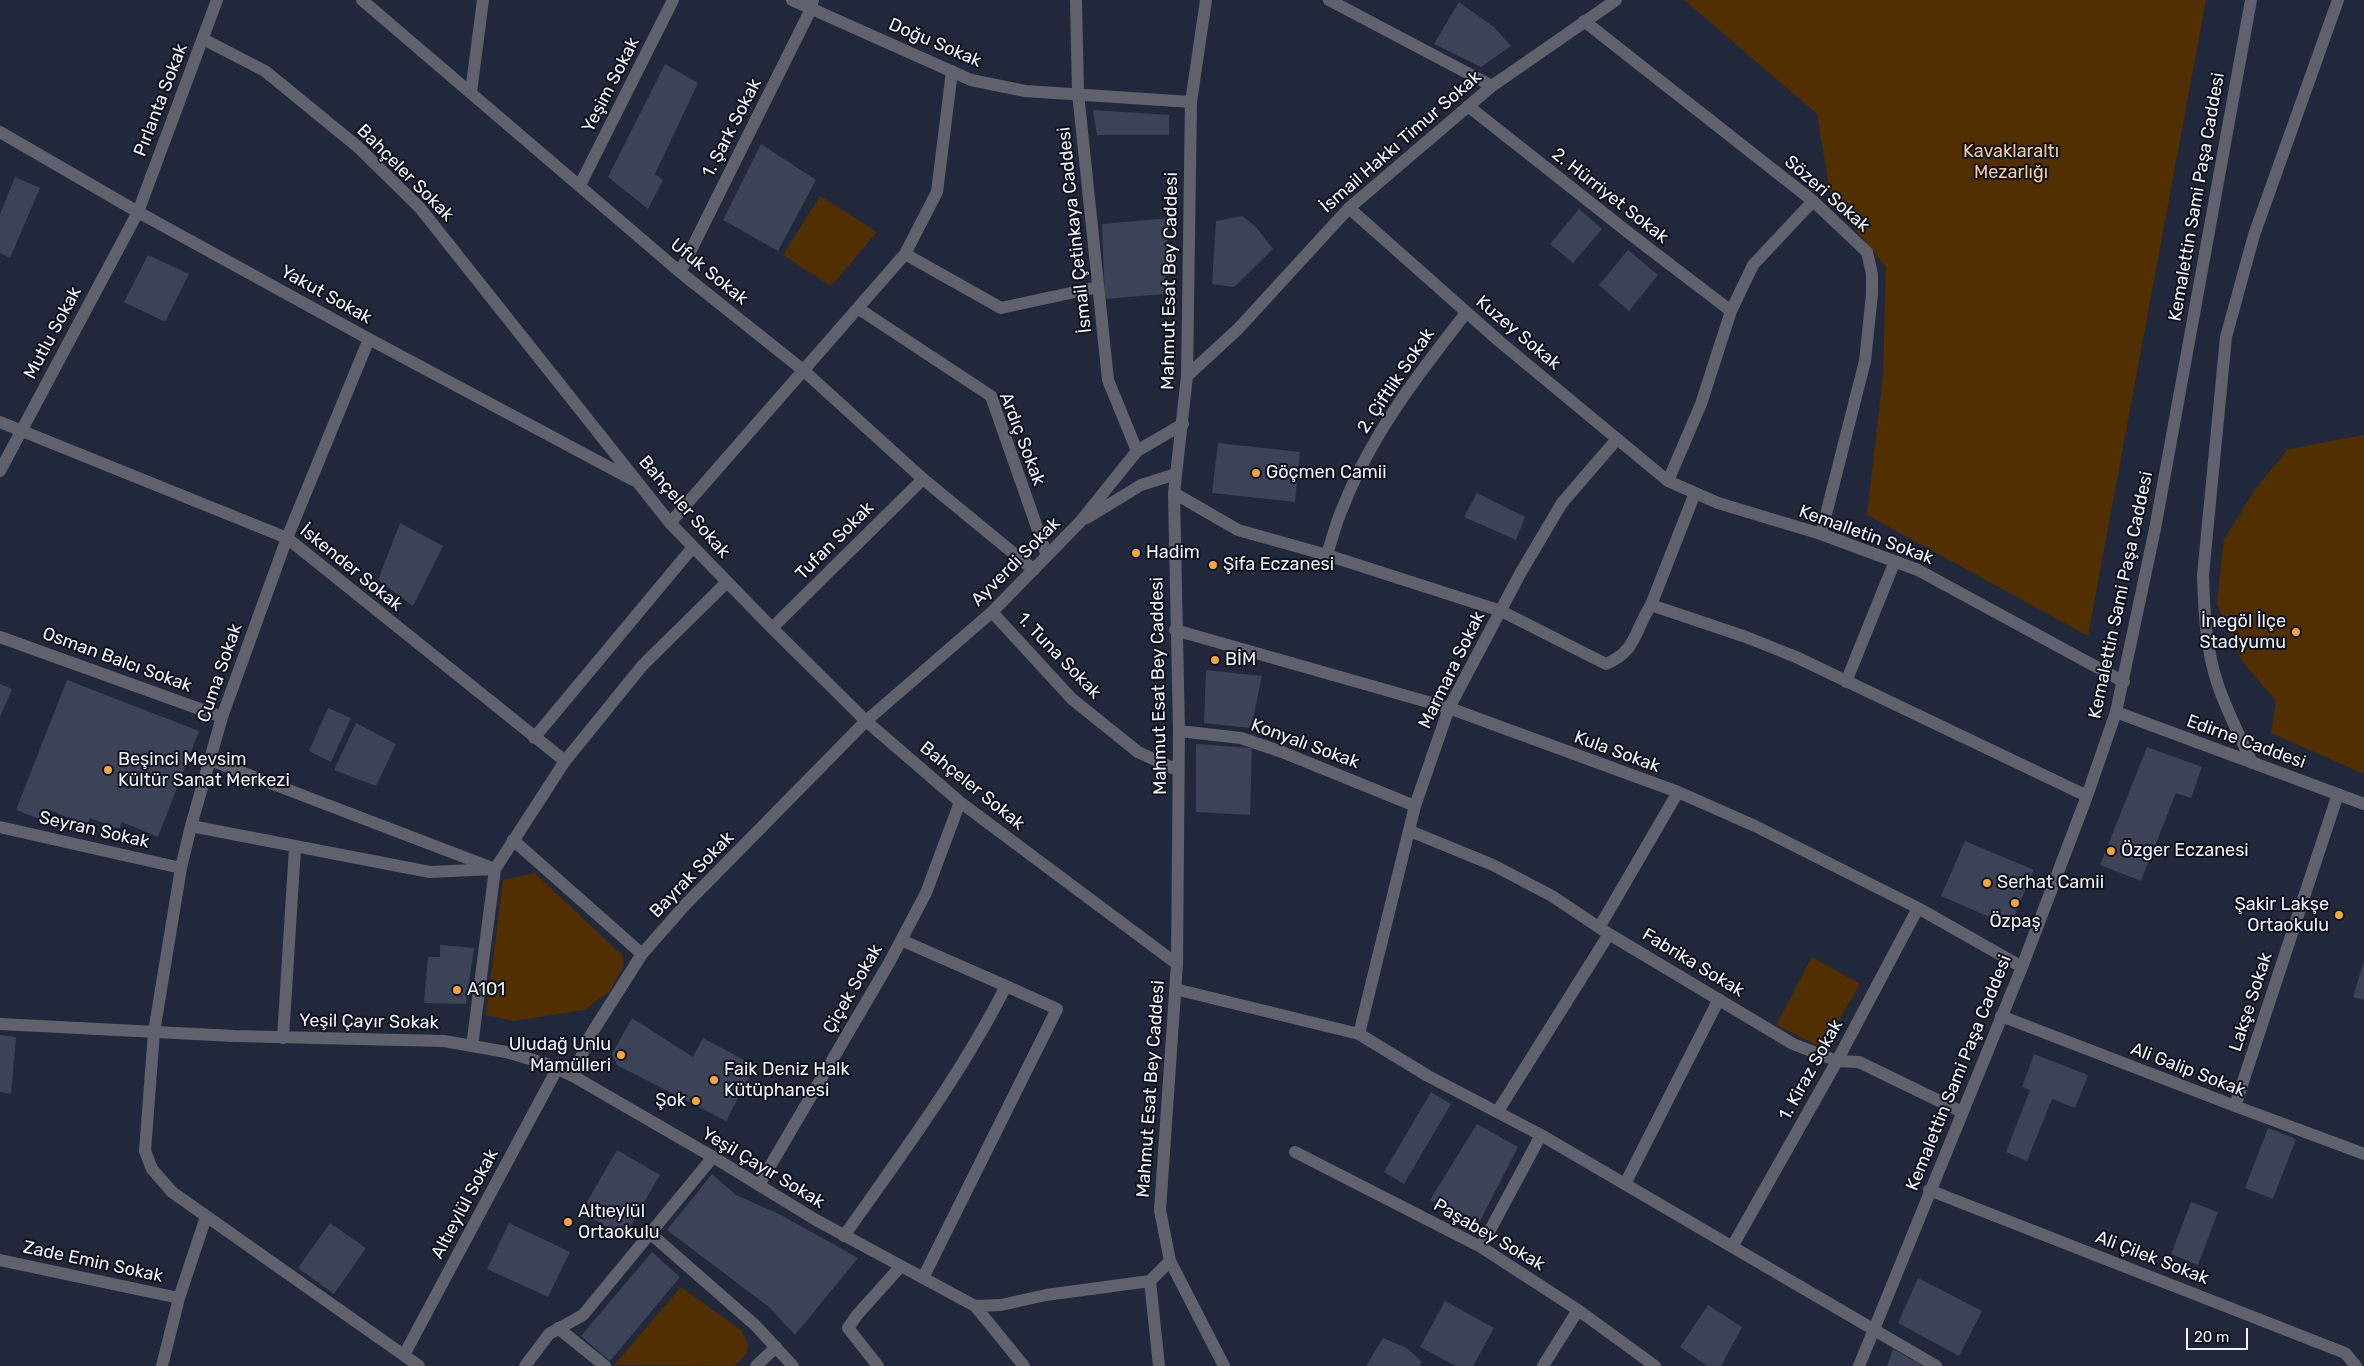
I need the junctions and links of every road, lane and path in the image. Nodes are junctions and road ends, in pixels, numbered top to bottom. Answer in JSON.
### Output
{"nodes":[{"id":1,"x":217,"y":0,"type":"edge"},
{"id":2,"x":362,"y":0,"type":"edge"},
{"id":3,"x":483,"y":0,"type":"edge"},
{"id":4,"x":673,"y":0,"type":"edge"},
{"id":5,"x":792,"y":0,"type":"edge"},
{"id":6,"x":1076,"y":0,"type":"edge"},
{"id":7,"x":1206,"y":0,"type":"edge"},
{"id":8,"x":1329,"y":0,"type":"edge"},
{"id":9,"x":1616,"y":0,"type":"edge"},
{"id":10,"x":2251,"y":0,"type":"edge"},
{"id":11,"x":2338,"y":0,"type":"edge"},
{"id":12,"x":812,"y":5,"type":"edge"},
{"id":13,"x":1584,"y":21,"type":"junction"},
{"id":14,"x":203,"y":39,"type":"junction"},
{"id":15,"x":952,"y":71,"type":"junction"},
{"id":16,"x":1492,"y":86,"type":"junction"},
{"id":17,"x":471,"y":92,"type":"junction"},
{"id":18,"x":1078,"y":93,"type":"junction"},
{"id":19,"x":1192,"y":102,"type":"junction"},
{"id":20,"x":1468,"y":106,"type":"junction"},
{"id":21,"x":0,"y":132,"type":"edge"},
{"id":22,"x":580,"y":185,"type":"junction"},
{"id":23,"x":1813,"y":201,"type":"junction"},
{"id":24,"x":1348,"y":208,"type":"junction"},
{"id":25,"x":138,"y":212,"type":"junction"},
{"id":26,"x":905,"y":254,"type":"junction"},
{"id":27,"x":680,"y":272,"type":"junction"},
{"id":28,"x":1098,"y":286,"type":"junction"},
{"id":29,"x":858,"y":309,"type":"junction"},
{"id":30,"x":1731,"y":311,"type":"junction"},
{"id":31,"x":1466,"y":313,"type":"junction"},
{"id":32,"x":369,"y":339,"type":"junction"},
{"id":33,"x":803,"y":370,"type":"junction"},
{"id":34,"x":1187,"y":376,"type":"junction"},
{"id":35,"x":0,"y":422,"type":"edge"},
{"id":36,"x":1183,"y":424,"type":"junction"},
{"id":37,"x":20,"y":430,"type":"junction"},
{"id":38,"x":1617,"y":439,"type":"junction"},
{"id":39,"x":1137,"y":451,"type":"junction"},
{"id":40,"x":0,"y":471,"type":"edge"},
{"id":41,"x":1176,"y":474,"type":"junction"},
{"id":42,"x":923,"y":479,"type":"junction"},
{"id":43,"x":1668,"y":480,"type":"junction"},
{"id":44,"x":638,"y":482,"type":"junction"},
{"id":45,"x":1695,"y":493,"type":"junction"},
{"id":46,"x":1174,"y":494,"type":"junction"},
{"id":47,"x":1080,"y":522,"type":"junction"},
{"id":48,"x":670,"y":523,"type":"junction"},
{"id":49,"x":1821,"y":534,"type":"junction"},
{"id":50,"x":287,"y":538,"type":"junction"},
{"id":51,"x":693,"y":547,"type":"junction"},
{"id":52,"x":1327,"y":555,"type":"junction"},
{"id":53,"x":1047,"y":556,"type":"junction"},
{"id":54,"x":1895,"y":561,"type":"junction"},
{"id":55,"x":1034,"y":570,"type":"junction"},
{"id":56,"x":727,"y":582,"type":"junction"},
{"id":57,"x":1651,"y":605,"type":"junction"},
{"id":58,"x":1501,"y":611,"type":"junction"},
{"id":59,"x":992,"y":612,"type":"junction"},
{"id":60,"x":772,"y":628,"type":"junction"},
{"id":61,"x":1175,"y":630,"type":"junction"},
{"id":62,"x":0,"y":637,"type":"edge"},
{"id":63,"x":1846,"y":682,"type":"junction"},
{"id":64,"x":2124,"y":682,"type":"junction"},
{"id":65,"x":1449,"y":708,"type":"junction"},
{"id":66,"x":2116,"y":712,"type":"junction"},
{"id":67,"x":222,"y":716,"type":"junction"},
{"id":68,"x":866,"y":721,"type":"junction"},
{"id":69,"x":1179,"y":731,"type":"junction"},
{"id":70,"x":534,"y":738,"type":"junction"},
{"id":71,"x":210,"y":760,"type":"junction"},
{"id":72,"x":565,"y":761,"type":"junction"},
{"id":73,"x":2252,"y":764,"type":"junction"},
{"id":74,"x":1177,"y":770,"type":"junction"},
{"id":75,"x":1678,"y":792,"type":"junction"},
{"id":76,"x":2338,"y":794,"type":"junction"},
{"id":77,"x":2087,"y":796,"type":"junction"},
{"id":78,"x":960,"y":802,"type":"junction"},
{"id":79,"x":2364,"y":804,"type":"edge"},
{"id":80,"x":1415,"y":806,"type":"junction"},
{"id":81,"x":191,"y":826,"type":"junction"},
{"id":82,"x":0,"y":827,"type":"edge"},
{"id":83,"x":1410,"y":831,"type":"junction"},
{"id":84,"x":513,"y":840,"type":"junction"},
{"id":85,"x":295,"y":848,"type":"junction"},
{"id":86,"x":181,"y":868,"type":"junction"},
{"id":87,"x":495,"y":868,"type":"junction"},
{"id":88,"x":1918,"y":908,"type":"junction"},
{"id":89,"x":1605,"y":930,"type":"junction"},
{"id":90,"x":901,"y":940,"type":"junction"},
{"id":91,"x":642,"y":954,"type":"junction"},
{"id":92,"x":1177,"y":964,"type":"junction"},
{"id":93,"x":2022,"y":966,"type":"junction"},
{"id":94,"x":1006,"y":986,"type":"junction"},
{"id":95,"x":1175,"y":989,"type":"junction"},
{"id":96,"x":1719,"y":999,"type":"junction"},
{"id":97,"x":2001,"y":1016,"type":"junction"},
{"id":98,"x":0,"y":1024,"type":"edge"},
{"id":99,"x":154,"y":1032,"type":"junction"},
{"id":100,"x":1359,"y":1034,"type":"junction"},
{"id":101,"x":283,"y":1038,"type":"junction"},
{"id":102,"x":472,"y":1046,"type":"junction"},
{"id":103,"x":1837,"y":1061,"type":"junction"},
{"id":104,"x":556,"y":1069,"type":"junction"},
{"id":105,"x":573,"y":1076,"type":"junction"},
{"id":106,"x":2235,"y":1106,"type":"junction"},
{"id":107,"x":1498,"y":1111,"type":"junction"},
{"id":108,"x":1962,"y":1112,"type":"junction"},
{"id":109,"x":1541,"y":1135,"type":"junction"},
{"id":110,"x":1295,"y":1152,"type":"dead end"},
{"id":111,"x":2364,"y":1154,"type":"edge"},
{"id":112,"x":713,"y":1157,"type":"junction"},
{"id":113,"x":1625,"y":1184,"type":"junction"},
{"id":114,"x":758,"y":1185,"type":"junction"},
{"id":115,"x":1929,"y":1190,"type":"junction"},
{"id":116,"x":206,"y":1217,"type":"junction"},
{"id":117,"x":651,"y":1234,"type":"junction"},
{"id":118,"x":844,"y":1236,"type":"junction"},
{"id":119,"x":1481,"y":1247,"type":"junction"},
{"id":120,"x":1732,"y":1247,"type":"junction"},
{"id":121,"x":0,"y":1260,"type":"edge"},
{"id":122,"x":1170,"y":1261,"type":"junction"},
{"id":123,"x":901,"y":1266,"type":"junction"},
{"id":124,"x":923,"y":1278,"type":"junction"},
{"id":125,"x":1150,"y":1281,"type":"junction"},
{"id":126,"x":179,"y":1298,"type":"junction"},
{"id":127,"x":975,"y":1306,"type":"junction"},
{"id":128,"x":1578,"y":1310,"type":"junction"},
{"id":129,"x":558,"y":1328,"type":"junction"},
{"id":130,"x":1873,"y":1331,"type":"junction"},
{"id":131,"x":776,"y":1347,"type":"junction"},
{"id":132,"x":404,"y":1355,"type":"junction"},
{"id":133,"x":162,"y":1366,"type":"edge"},
{"id":134,"x":419,"y":1366,"type":"edge"},
{"id":135,"x":525,"y":1366,"type":"edge"},
{"id":136,"x":605,"y":1366,"type":"edge"},
{"id":137,"x":756,"y":1366,"type":"edge"},
{"id":138,"x":793,"y":1366,"type":"edge"},
{"id":139,"x":878,"y":1366,"type":"edge"},
{"id":140,"x":1024,"y":1366,"type":"edge"},
{"id":141,"x":1159,"y":1366,"type":"edge"},
{"id":142,"x":1224,"y":1366,"type":"edge"},
{"id":143,"x":1543,"y":1366,"type":"edge"},
{"id":144,"x":1655,"y":1366,"type":"edge"},
{"id":145,"x":1859,"y":1366,"type":"edge"},
{"id":146,"x":1936,"y":1366,"type":"edge"},
{"id":147,"x":2356,"y":1366,"type":"edge"}],
"edges":[{"from":1,"to":14,"type":"street","name":"Pırlanta Sokak"},
{"from":2,"to":17,"type":"street","name":"Ufuk Sokak"},
{"from":3,"to":17,"type":"street"},
{"from":4,"to":22,"type":"street","name":"Yeşim Sokak"},
{"from":5,"to":12,"type":"street","name":"Doğu Sokak"},
{"from":6,"to":18,"type":"street","name":"İsmail Çetinkaya Caddesi"},
{"from":7,"to":19,"type":"street","name":"Mahmut Esat Bey Caddesi"},
{"from":8,"to":16,"type":"street"},
{"from":9,"to":13,"type":"street","name":"İsmail Hakkı Timur Sokak"},
{"from":10,"to":64,"type":"street","name":"Kemalettin Sami Paşa Caddesi"},
{"from":11,"to":73,"type":"street"},
{"from":12,"to":15,"type":"street","name":"Doğu Sokak"},
{"from":12,"to":27,"type":"street","name":"1. Şark Sokak"},
{"from":13,"to":16,"type":"street","name":"İsmail Hakkı Timur Sokak"},
{"from":13,"to":23,"type":"street","name":"Sözeri Sokak"},
{"from":14,"to":25,"type":"street","name":"Pırlanta Sokak"},
{"from":14,"to":44,"type":"street","name":"Bahçeler Sokak"},
{"from":15,"to":18,"type":"street","name":"Doğu Sokak"},
{"from":15,"to":26,"type":"street"},
{"from":16,"to":20,"type":"street","name":"İsmail Hakkı Timur Sokak"},
{"from":17,"to":22,"type":"street","name":"Ufuk Sokak"},
{"from":18,"to":19,"type":"street","name":"Doğu Sokak"},
{"from":18,"to":28,"type":"street","name":"İsmail Çetinkaya Caddesi"},
{"from":19,"to":34,"type":"street","name":"Mahmut Esat Bey Caddesi"},
{"from":20,"to":24,"type":"street","name":"İsmail Hakkı Timur Sokak"},
{"from":20,"to":30,"type":"street","name":"2. Hürriyet Sokak"},
{"from":21,"to":25,"type":"street","name":"Yakut Sokak"},
{"from":22,"to":27,"type":"street","name":"Ufuk Sokak"},
{"from":23,"to":30,"type":"street"},
{"from":23,"to":49,"type":"street","name":"Sözeri Sokak"},
{"from":24,"to":31,"type":"street","name":"Kuzey Sokak"},
{"from":24,"to":34,"type":"street","name":"İsmail Hakkı Timur Sokak"},
{"from":25,"to":32,"type":"street","name":"Yakut Sokak"},
{"from":25,"to":37,"type":"street","name":"Mutlu Sokak"},
{"from":26,"to":28,"type":"street"},
{"from":26,"to":29,"type":"street"},
{"from":27,"to":33,"type":"street","name":"Ufuk Sokak"},
{"from":28,"to":39,"type":"street","name":"İsmail Çetinkaya Caddesi"},
{"from":29,"to":33,"type":"street"},
{"from":29,"to":53,"type":"street","name":"Ardıç Sokak"},
{"from":30,"to":43,"type":"street"},
{"from":31,"to":38,"type":"street","name":"Kuzey Sokak"},
{"from":31,"to":52,"type":"street","name":"2. Çiftlik Sokak"},
{"from":32,"to":44,"type":"street","name":"Yakut Sokak"},
{"from":32,"to":50,"type":"street","name":"Cuma Sokak"},
{"from":33,"to":42,"type":"street","name":"Ufuk Sokak"},
{"from":33,"to":48,"type":"street"},
{"from":34,"to":36,"type":"street","name":"Mahmut Esat Bey Caddesi"},
{"from":35,"to":37,"type":"street","name":"İskender Sokak"},
{"from":36,"to":39,"type":"street","name":"Ayverdi Sokak"},
{"from":36,"to":41,"type":"street","name":"Mahmut Esat Bey Caddesi"},
{"from":37,"to":40,"type":"street","name":"Mutlu Sokak"},
{"from":37,"to":50,"type":"street","name":"İskender Sokak"},
{"from":38,"to":43,"type":"street","name":"Kuzey Sokak"},
{"from":38,"to":58,"type":"street","name":"Marmara Sokak"},
{"from":39,"to":47,"type":"street","name":"Ayverdi Sokak"},
{"from":41,"to":46,"type":"street","name":"Mahmut Esat Bey Caddesi"},
{"from":41,"to":47,"type":"street"},
{"from":42,"to":55,"type":"street","name":"Ufuk Sokak"},
{"from":42,"to":60,"type":"street","name":"Tufan Sokak"},
{"from":43,"to":45,"type":"street","name":"Kemalletin Sokak"},
{"from":44,"to":48,"type":"street","name":"Bahçeler Sokak"},
{"from":45,"to":49,"type":"street","name":"Kemalletin Sokak"},
{"from":45,"to":57,"type":"street"},
{"from":46,"to":52,"type":"street"},
{"from":46,"to":61,"type":"street","name":"Mahmut Esat Bey Caddesi"},
{"from":47,"to":53,"type":"street","name":"Ayverdi Sokak"},
{"from":48,"to":51,"type":"street","name":"Bahçeler Sokak"},
{"from":49,"to":54,"type":"street","name":"Kemalletin Sokak"},
{"from":50,"to":67,"type":"street","name":"Cuma Sokak"},
{"from":50,"to":70,"type":"street","name":"İskender Sokak"},
{"from":51,"to":56,"type":"street","name":"Bahçeler Sokak"},
{"from":51,"to":70,"type":"street"},
{"from":52,"to":58,"type":"street"},
{"from":53,"to":55,"type":"street","name":"Ayverdi Sokak"},
{"from":54,"to":63,"type":"street"},
{"from":54,"to":64,"type":"street","name":"Kemalletin Sokak"},
{"from":55,"to":59,"type":"street","name":"Ayverdi Sokak"},
{"from":56,"to":60,"type":"street","name":"Bahçeler Sokak"},
{"from":56,"to":72,"type":"street"},
{"from":57,"to":58,"type":"street"},
{"from":57,"to":63,"type":"street"},
{"from":58,"to":65,"type":"street","name":"Marmara Sokak"},
{"from":59,"to":68,"type":"street","name":"Ayverdi Sokak"},
{"from":59,"to":74,"type":"street","name":"1. Tuna Sokak"},
{"from":60,"to":68,"type":"street","name":"Bahçeler Sokak"},
{"from":61,"to":65,"type":"street","name":"Kula Sokak"},
{"from":61,"to":69,"type":"street","name":"Mahmut Esat Bey Caddesi"},
{"from":62,"to":67,"type":"street","name":"Osman Balcı Sokak"},
{"from":63,"to":77,"type":"street"},
{"from":64,"to":66,"type":"street","name":"Kemalettin Sami Paşa Caddesi"},
{"from":65,"to":75,"type":"street","name":"Kula Sokak"},
{"from":65,"to":80,"type":"street","name":"Marmara Sokak"},
{"from":66,"to":73,"type":"street","name":"Edirne Caddesi"},
{"from":66,"to":77,"type":"street","name":"Kemalettin Sami Paşa Caddesi"},
{"from":67,"to":71,"type":"street","name":"Cuma Sokak"},
{"from":68,"to":78,"type":"street","name":"Bahçeler Sokak"},
{"from":68,"to":91,"type":"street","name":"Bayrak Sokak"},
{"from":69,"to":74,"type":"street","name":"Mahmut Esat Bey Caddesi"},
{"from":69,"to":80,"type":"street","name":"Konyalı Sokak"},
{"from":70,"to":72,"type":"street","name":"İskender Sokak"},
{"from":71,"to":81,"type":"street","name":"Cuma Sokak"},
{"from":71,"to":87,"type":"street"},
{"from":72,"to":84,"type":"street"},
{"from":73,"to":76,"type":"street","name":"Edirne Caddesi"},
{"from":74,"to":92,"type":"street","name":"Mahmut Esat Bey Caddesi"},
{"from":75,"to":88,"type":"street","name":"Kula Sokak"},
{"from":75,"to":89,"type":"street"},
{"from":76,"to":79,"type":"street","name":"Edirne Caddesi"},
{"from":76,"to":106,"type":"street","name":"Lakşe Sokak"},
{"from":77,"to":93,"type":"street","name":"Kemalettin Sami Paşa Caddesi"},
{"from":78,"to":90,"type":"street","name":"Çiçek Sokak"},
{"from":78,"to":92,"type":"street","name":"Bahçeler Sokak"},
{"from":80,"to":83,"type":"street","name":"Marmara Sokak"},
{"from":81,"to":85,"type":"street"},
{"from":81,"to":86,"type":"street","name":"Cuma Sokak"},
{"from":82,"to":86,"type":"street","name":"Seyran Sokak"},
{"from":83,"to":89,"type":"street","name":"Fabrika Sokak"},
{"from":83,"to":100,"type":"street","name":"Marmara Sokak"},
{"from":84,"to":87,"type":"street"},
{"from":84,"to":91,"type":"street"},
{"from":85,"to":87,"type":"street"},
{"from":85,"to":101,"type":"street"},
{"from":86,"to":99,"type":"street","name":"Cuma Sokak"},
{"from":87,"to":102,"type":"street"},
{"from":88,"to":93,"type":"street","name":"Kula Sokak"},
{"from":88,"to":103,"type":"street","name":"1. Kiraz Sokak"},
{"from":89,"to":96,"type":"street","name":"Fabrika Sokak"},
{"from":89,"to":107,"type":"street"},
{"from":90,"to":94,"type":"street"},
{"from":90,"to":114,"type":"street","name":"Çiçek Sokak"},
{"from":91,"to":105,"type":"street","name":"Bayrak Sokak"},
{"from":92,"to":95,"type":"street","name":"Mahmut Esat Bey Caddesi"},
{"from":93,"to":97,"type":"street","name":"Kemalettin Sami Paşa Caddesi"},
{"from":94,"to":118,"type":"street"},
{"from":94,"to":124,"type":"street"},
{"from":95,"to":100,"type":"street"},
{"from":95,"to":122,"type":"street","name":"Mahmut Esat Bey Caddesi"},
{"from":96,"to":103,"type":"street","name":"Fabrika Sokak"},
{"from":96,"to":113,"type":"street"},
{"from":97,"to":106,"type":"street","name":"Ali Galip Sokak"},
{"from":97,"to":108,"type":"street","name":"Kemalettin Sami Paşa Caddesi"},
{"from":98,"to":99,"type":"street","name":"Yeşil Çayır Sokak"},
{"from":99,"to":101,"type":"street","name":"Yeşil Çayır Sokak"},
{"from":99,"to":116,"type":"street","name":"Cuma Sokak"},
{"from":100,"to":107,"type":"street"},
{"from":101,"to":102,"type":"street","name":"Yeşil Çayır Sokak"},
{"from":102,"to":104,"type":"street","name":"Yeşil Çayır Sokak"},
{"from":103,"to":108,"type":"street","name":"Fabrika Sokak"},
{"from":103,"to":120,"type":"street","name":"1. Kiraz Sokak"},
{"from":104,"to":105,"type":"street","name":"Yeşil Çayır Sokak"},
{"from":104,"to":132,"type":"street","name":"Altıeylül Sokak"},
{"from":105,"to":112,"type":"street","name":"Yeşil Çayır Sokak"},
{"from":106,"to":111,"type":"street","name":"Ali Galip Sokak"},
{"from":107,"to":109,"type":"street"},
{"from":108,"to":115,"type":"street","name":"Kemalettin Sami Paşa Caddesi"},
{"from":109,"to":113,"type":"street"},
{"from":109,"to":119,"type":"street"},
{"from":110,"to":119,"type":"street","name":"Paşabey Sokak"},
{"from":112,"to":114,"type":"street","name":"Yeşil Çayır Sokak"},
{"from":112,"to":117,"type":"street"},
{"from":113,"to":120,"type":"street"},
{"from":114,"to":118,"type":"street","name":"Yeşil Çayır Sokak"},
{"from":115,"to":130,"type":"street","name":"Kemalettin Sami Paşa Caddesi"},
{"from":115,"to":147,"type":"street","name":"Ali Çilek Sokak"},
{"from":116,"to":126,"type":"street"},
{"from":116,"to":132,"type":"street","name":"Cuma Sokak"},
{"from":117,"to":129,"type":"street"},
{"from":117,"to":131,"type":"street"},
{"from":118,"to":123,"type":"street","name":"Yeşil Çayır Sokak"},
{"from":119,"to":128,"type":"street","name":"Paşabey Sokak"},
{"from":120,"to":130,"type":"street"},
{"from":121,"to":126,"type":"street","name":"Zade Emin Sokak"},
{"from":122,"to":125,"type":"street"},
{"from":122,"to":142,"type":"street","name":"Mahmut Esat Bey Caddesi"},
{"from":123,"to":124,"type":"street","name":"Yeşil Çayır Sokak"},
{"from":123,"to":139,"type":"street"},
{"from":124,"to":127,"type":"street","name":"Yeşil Çayır Sokak"},
{"from":125,"to":127,"type":"street"},
{"from":125,"to":141,"type":"street"},
{"from":126,"to":133,"type":"street"},
{"from":127,"to":140,"type":"street"},
{"from":128,"to":143,"type":"street"},
{"from":128,"to":144,"type":"street","name":"Paşabey Sokak"},
{"from":129,"to":135,"type":"street"},
{"from":129,"to":136,"type":"street"},
{"from":130,"to":145,"type":"street","name":"Kemalettin Sami Paşa Caddesi"},
{"from":130,"to":146,"type":"street"},
{"from":131,"to":137,"type":"street"},
{"from":131,"to":138,"type":"street"},
{"from":132,"to":134,"type":"street","name":"Cuma Sokak"}]}
